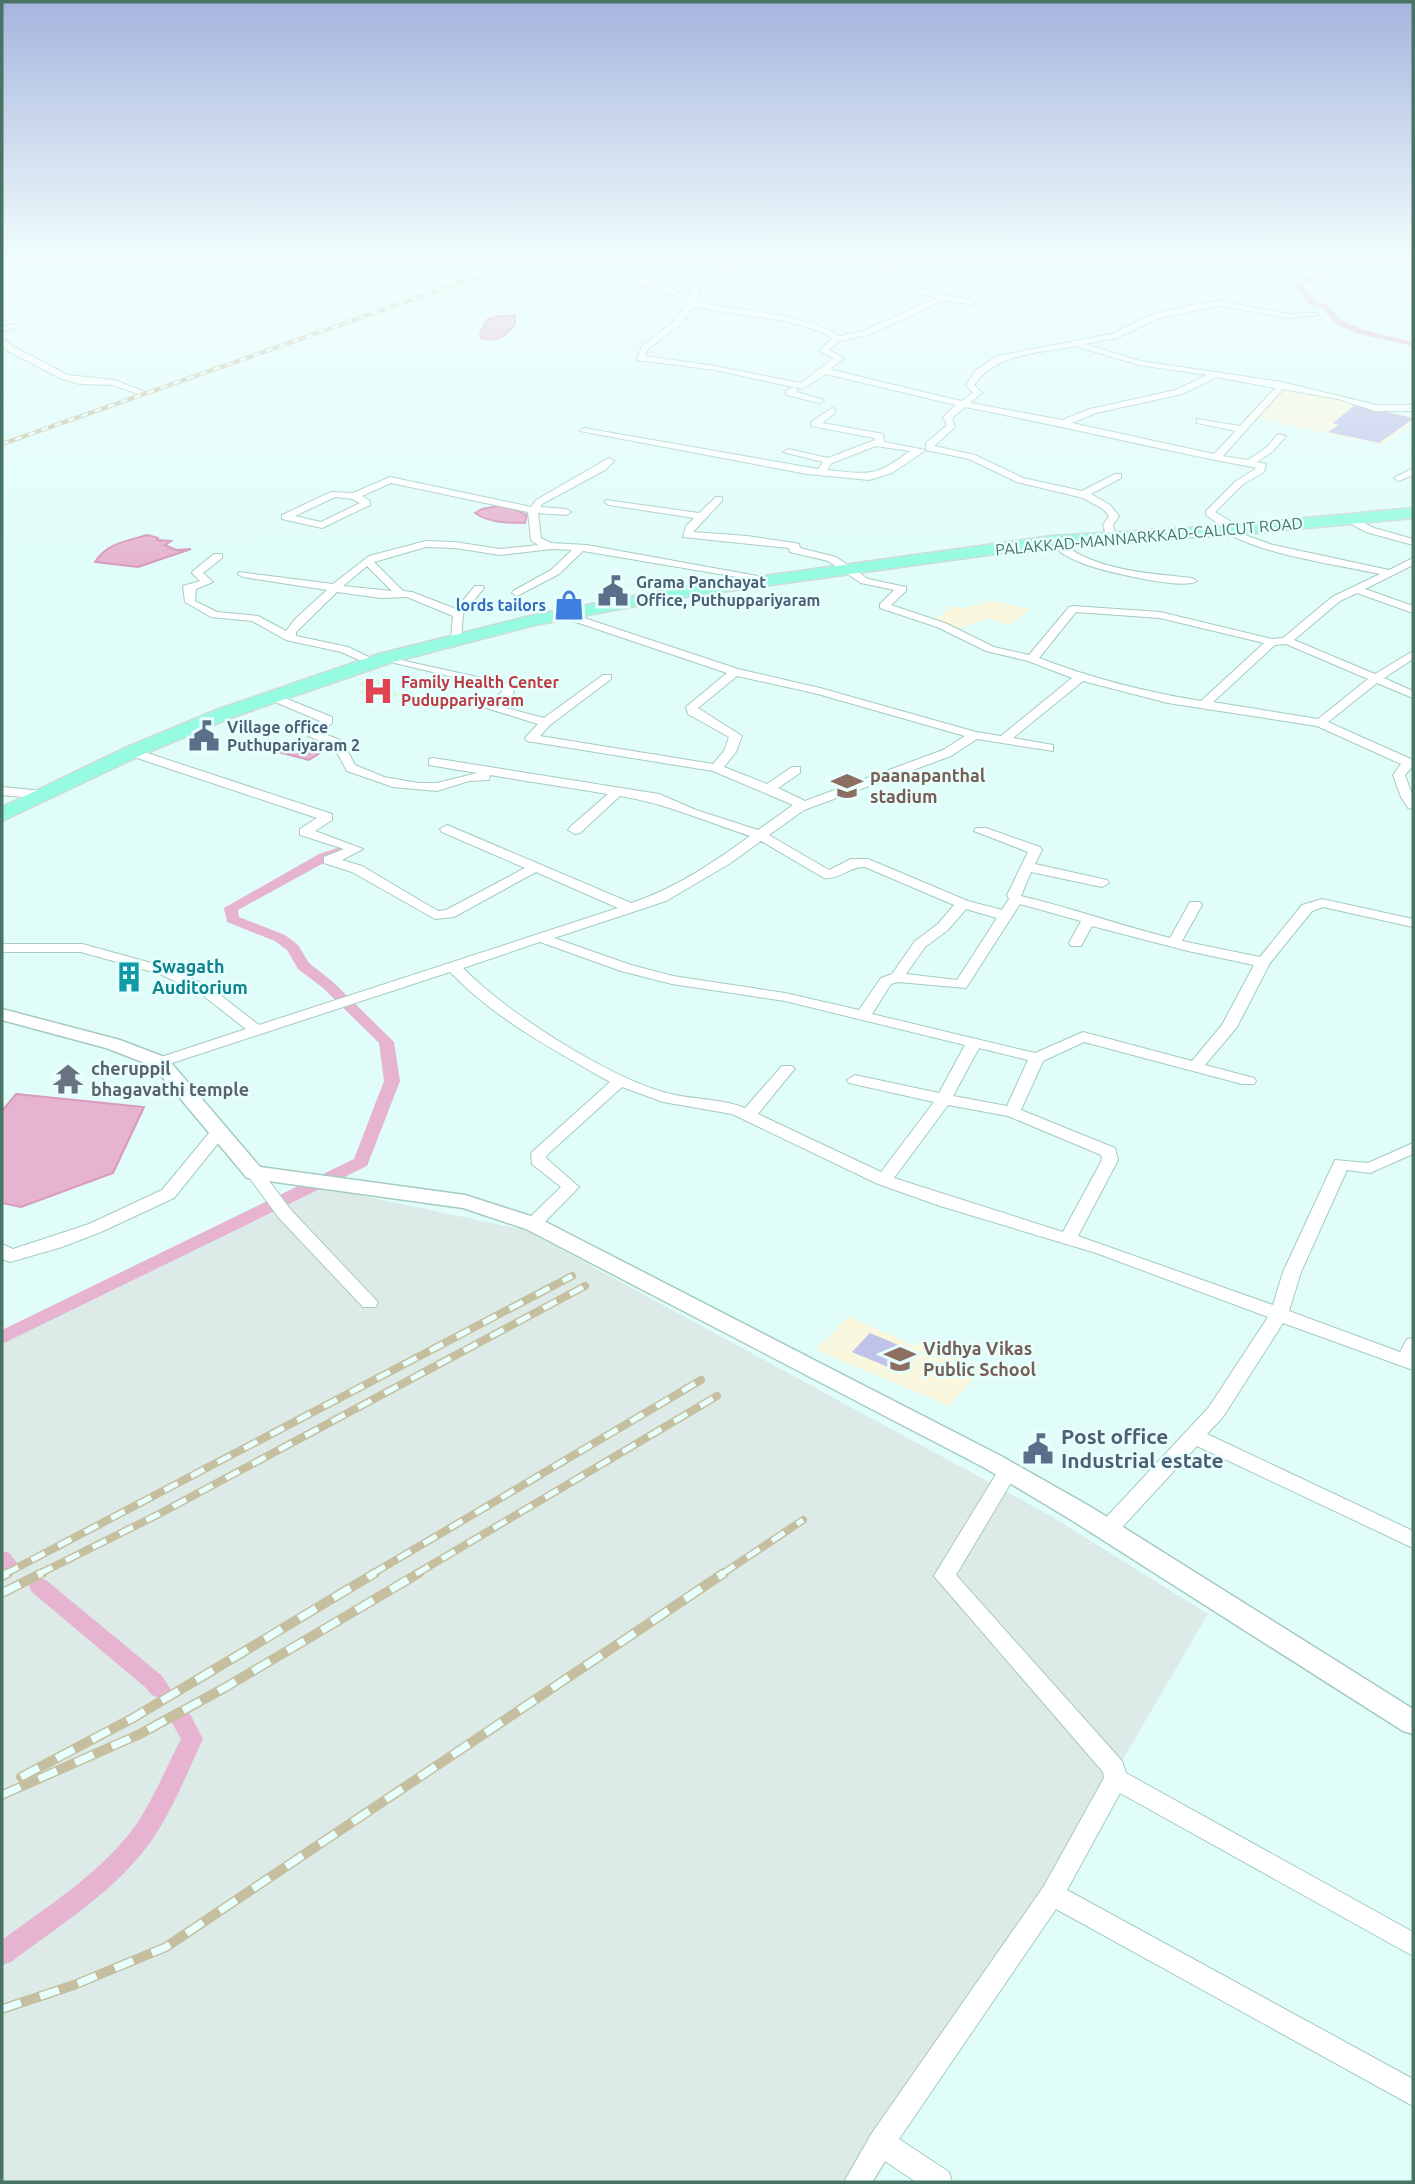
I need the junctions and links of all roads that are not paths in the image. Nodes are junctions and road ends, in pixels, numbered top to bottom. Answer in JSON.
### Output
{"nodes":[{"id":1,"x":32,"y":360,"type":"edge"},
{"id":2,"x":654,"y":360,"type":"edge"},
{"id":3,"x":838,"y":360,"type":"edge"},
{"id":4,"x":997,"y":360,"type":"edge"},
{"id":5,"x":1129,"y":360,"type":"edge"},
{"id":6,"x":827,"y":370,"type":"junction"},
{"id":7,"x":1216,"y":374,"type":"junction"},
{"id":8,"x":802,"y":386,"type":"junction"},
{"id":9,"x":1282,"y":386,"type":"junction"},
{"id":10,"x":141,"y":392,"type":"dead end"},
{"id":11,"x":820,"y":400,"type":"dead end"},
{"id":12,"x":962,"y":404,"type":"junction"},
{"id":13,"x":1413,"y":408,"type":"edge"},
{"id":14,"x":832,"y":411,"type":"dead end"},
{"id":15,"x":1200,"y":421,"type":"dead end"},
{"id":16,"x":1063,"y":423,"type":"junction"},
{"id":17,"x":1241,"y":429,"type":"junction"},
{"id":18,"x":584,"y":431,"type":"dead end"},
{"id":19,"x":1282,"y":436,"type":"dead end"},
{"id":20,"x":879,"y":442,"type":"junction"},
{"id":21,"x":929,"y":448,"type":"junction"},
{"id":22,"x":917,"y":450,"type":"junction"},
{"id":23,"x":788,"y":452,"type":"dead end"},
{"id":24,"x":1216,"y":458,"type":"junction"},
{"id":25,"x":610,"y":461,"type":"dead end"},
{"id":26,"x":829,"y":461,"type":"junction"},
{"id":27,"x":1250,"y":463,"type":"junction"},
{"id":28,"x":821,"y":471,"type":"junction"},
{"id":29,"x":1413,"y":471,"type":"edge"},
{"id":30,"x":1118,"y":476,"type":"dead end"},
{"id":31,"x":1398,"y":478,"type":"dead end"},
{"id":32,"x":1082,"y":495,"type":"junction"},
{"id":33,"x":354,"y":496,"type":"junction"},
{"id":34,"x":719,"y":499,"type":"dead end"},
{"id":35,"x":609,"y":502,"type":"dead end"},
{"id":36,"x":533,"y":510,"type":"junction"},
{"id":37,"x":566,"y":512,"type":"dead end"},
{"id":38,"x":1413,"y":513,"type":"edge"},
{"id":39,"x":701,"y":516,"type":"junction"},
{"id":40,"x":1347,"y":517,"type":"junction"},
{"id":41,"x":1234,"y":530,"type":"junction"},
{"id":42,"x":1111,"y":536,"type":"junction"},
{"id":43,"x":1052,"y":541,"type":"junction"},
{"id":44,"x":1413,"y":542,"type":"edge"},
{"id":45,"x":549,"y":546,"type":"junction"},
{"id":46,"x":580,"y":548,"type":"junction"},
{"id":47,"x":218,"y":556,"type":"dead end"},
{"id":48,"x":1413,"y":560,"type":"edge"},
{"id":49,"x":368,"y":561,"type":"junction"},
{"id":50,"x":849,"y":569,"type":"junction"},
{"id":51,"x":1390,"y":573,"type":"junction"},
{"id":52,"x":243,"y":574,"type":"dead end"},
{"id":53,"x":763,"y":580,"type":"junction"},
{"id":54,"x":1192,"y":581,"type":"dead end"},
{"id":55,"x":338,"y":588,"type":"junction"},
{"id":56,"x":479,"y":588,"type":"dead end"},
{"id":57,"x":1356,"y":589,"type":"junction"},
{"id":58,"x":517,"y":593,"type":"dead end"},
{"id":59,"x":401,"y":595,"type":"junction"},
{"id":60,"x":1413,"y":610,"type":"edge"},
{"id":61,"x":458,"y":614,"type":"junction"},
{"id":62,"x":562,"y":614,"type":"junction"},
{"id":63,"x":290,"y":638,"type":"junction"},
{"id":64,"x":457,"y":639,"type":"junction"},
{"id":65,"x":1286,"y":641,"type":"junction"},
{"id":66,"x":1272,"y":642,"type":"junction"},
{"id":67,"x":1413,"y":654,"type":"edge"},
{"id":68,"x":1032,"y":659,"type":"junction"},
{"id":69,"x":379,"y":661,"type":"junction"},
{"id":70,"x":735,"y":672,"type":"junction"},
{"id":71,"x":607,"y":677,"type":"dead end"},
{"id":72,"x":1081,"y":677,"type":"junction"},
{"id":73,"x":1378,"y":677,"type":"junction"},
{"id":74,"x":1413,"y":695,"type":"edge"},
{"id":75,"x":272,"y":697,"type":"junction"},
{"id":76,"x":1204,"y":704,"type":"junction"},
{"id":77,"x":546,"y":722,"type":"junction"},
{"id":78,"x":1320,"y":723,"type":"junction"},
{"id":79,"x":975,"y":735,"type":"junction"},
{"id":80,"x":1005,"y":739,"type":"junction"},
{"id":81,"x":1049,"y":748,"type":"dead end"},
{"id":82,"x":132,"y":752,"type":"junction"},
{"id":83,"x":433,"y":762,"type":"dead end"},
{"id":84,"x":716,"y":768,"type":"junction"},
{"id":85,"x":796,"y":770,"type":"dead end"},
{"id":86,"x":770,"y":788,"type":"junction"},
{"id":87,"x":2,"y":791,"type":"edge"},
{"id":88,"x":615,"y":793,"type":"junction"},
{"id":89,"x":43,"y":795,"type":"junction"},
{"id":90,"x":1413,"y":805,"type":"edge"},
{"id":91,"x":799,"y":807,"type":"junction"},
{"id":92,"x":2,"y":815,"type":"edge"},
{"id":93,"x":447,"y":829,"type":"dead end"},
{"id":94,"x":575,"y":830,"type":"dead end"},
{"id":95,"x":981,"y":831,"type":"dead end"},
{"id":96,"x":760,"y":835,"type":"junction"},
{"id":97,"x":536,"y":867,"type":"junction"},
{"id":98,"x":1028,"y":867,"type":"junction"},
{"id":99,"x":1102,"y":883,"type":"dead end"},
{"id":100,"x":1016,"y":899,"type":"junction"},
{"id":101,"x":963,"y":904,"type":"junction"},
{"id":102,"x":1195,"y":905,"type":"dead end"},
{"id":103,"x":630,"y":908,"type":"junction"},
{"id":104,"x":1007,"y":915,"type":"junction"},
{"id":105,"x":1089,"y":919,"type":"junction"},
{"id":106,"x":1413,"y":923,"type":"edge"},
{"id":107,"x":541,"y":938,"type":"junction"},
{"id":108,"x":1076,"y":943,"type":"dead end"},
{"id":109,"x":1174,"y":943,"type":"junction"},
{"id":110,"x":2,"y":948,"type":"edge"},
{"id":111,"x":1263,"y":962,"type":"junction"},
{"id":112,"x":454,"y":967,"type":"junction"},
{"id":113,"x":897,"y":977,"type":"junction"},
{"id":114,"x":2,"y":1014,"type":"edge"},
{"id":115,"x":863,"y":1016,"type":"junction"},
{"id":116,"x":257,"y":1030,"type":"junction"},
{"id":117,"x":974,"y":1043,"type":"junction"},
{"id":118,"x":1037,"y":1058,"type":"junction"},
{"id":119,"x":160,"y":1062,"type":"junction"},
{"id":120,"x":1196,"y":1066,"type":"junction"},
{"id":121,"x":787,"y":1069,"type":"dead end"},
{"id":122,"x":856,"y":1080,"type":"dead end"},
{"id":123,"x":1248,"y":1081,"type":"dead end"},
{"id":124,"x":620,"y":1082,"type":"junction"},
{"id":125,"x":944,"y":1099,"type":"junction"},
{"id":126,"x":1012,"y":1112,"type":"junction"},
{"id":127,"x":748,"y":1114,"type":"junction"},
{"id":128,"x":220,"y":1131,"type":"junction"},
{"id":129,"x":1413,"y":1148,"type":"edge"},
{"id":130,"x":254,"y":1173,"type":"junction"},
{"id":131,"x":884,"y":1180,"type":"junction"},
{"id":132,"x":533,"y":1224,"type":"junction"},
{"id":133,"x":1068,"y":1239,"type":"junction"},
{"id":134,"x":2,"y":1250,"type":"edge"},
{"id":135,"x":369,"y":1303,"type":"dead end"},
{"id":136,"x":1279,"y":1315,"type":"junction"},
{"id":137,"x":1411,"y":1356,"type":"edge"},
{"id":138,"x":1194,"y":1436,"type":"junction"},
{"id":139,"x":1008,"y":1471,"type":"junction"},
{"id":140,"x":1107,"y":1530,"type":"junction"},
{"id":141,"x":1413,"y":1540,"type":"edge"},
{"id":142,"x":1413,"y":1723,"type":"edge"},
{"id":143,"x":1116,"y":1779,"type":"junction"},
{"id":144,"x":1052,"y":1894,"type":"junction"},
{"id":145,"x":1413,"y":1945,"type":"edge"},
{"id":146,"x":1413,"y":2093,"type":"edge"},
{"id":147,"x":881,"y":2142,"type":"junction"},
{"id":148,"x":857,"y":2182,"type":"edge"},
{"id":149,"x":940,"y":2182,"type":"edge"}],
"edges":[{"from":1,"to":10,"type":"street"},
{"from":2,"to":8,"type":"street"},
{"from":3,"to":6,"type":"street"},
{"from":4,"to":12,"type":"street"},
{"from":5,"to":7,"type":"street"},
{"from":6,"to":8,"type":"street"},
{"from":6,"to":12,"type":"street"},
{"from":7,"to":9,"type":"street"},
{"from":7,"to":16,"type":"street"},
{"from":8,"to":11,"type":"street"},
{"from":9,"to":13,"type":"street"},
{"from":9,"to":17,"type":"street"},
{"from":12,"to":16,"type":"street"},
{"from":12,"to":21,"type":"street"},
{"from":14,"to":20,"type":"street"},
{"from":15,"to":17,"type":"street"},
{"from":16,"to":24,"type":"street"},
{"from":17,"to":24,"type":"street"},
{"from":18,"to":28,"type":"street"},
{"from":19,"to":27,"type":"street"},
{"from":20,"to":22,"type":"street"},
{"from":20,"to":26,"type":"street"},
{"from":21,"to":22,"type":"street"},
{"from":21,"to":32,"type":"street"},
{"from":22,"to":28,"type":"street"},
{"from":23,"to":26,"type":"street"},
{"from":24,"to":27,"type":"street"},
{"from":25,"to":36,"type":"street"},
{"from":26,"to":28,"type":"street"},
{"from":27,"to":41,"type":"street"},
{"from":29,"to":31,"type":"street"},
{"from":30,"to":32,"type":"street"},
{"from":32,"to":42,"type":"street"},
{"from":33,"to":33,"type":"street"},
{"from":33,"to":36,"type":"street"},
{"from":34,"to":39,"type":"street"},
{"from":35,"to":39,"type":"street"},
{"from":36,"to":37,"type":"street"},
{"from":36,"to":45,"type":"street"},
{"from":38,"to":40,"type":"highway","name":"PALAKKAD-MANNARKKAD-CALICUT ROAD"},
{"from":39,"to":50,"type":"street"},
{"from":40,"to":41,"type":"highway","name":"PALAKKAD-MANNARKKAD-CALICUT ROAD"},
{"from":40,"to":44,"type":"street"},
{"from":41,"to":42,"type":"highway","name":"PALAKKAD-MANNARKKAD-CALICUT ROAD"},
{"from":41,"to":51,"type":"street"},
{"from":42,"to":43,"type":"highway","name":"PALAKKAD-MANNARKKAD-CALICUT ROAD"},
{"from":43,"to":50,"type":"highway","name":"PALAKKAD-MANNARKKAD-CALICUT ROAD"},
{"from":43,"to":54,"type":"street"},
{"from":45,"to":46,"type":"street"},
{"from":45,"to":49,"type":"street"},
{"from":46,"to":53,"type":"street"},
{"from":46,"to":58,"type":"street"},
{"from":47,"to":63,"type":"street"},
{"from":48,"to":51,"type":"street"},
{"from":49,"to":55,"type":"street"},
{"from":49,"to":59,"type":"street"},
{"from":50,"to":53,"type":"highway","name":"PALAKKAD-MANNARKKAD-CALICUT ROAD"},
{"from":50,"to":68,"type":"street"},
{"from":51,"to":57,"type":"street"},
{"from":52,"to":55,"type":"street"},
{"from":53,"to":62,"type":"highway","name":"PALAKKAD-MANNARKKAD-CALICUT ROAD"},
{"from":55,"to":59,"type":"street"},
{"from":55,"to":63,"type":"street"},
{"from":56,"to":61,"type":"street"},
{"from":57,"to":60,"type":"street"},
{"from":57,"to":65,"type":"street"},
{"from":59,"to":61,"type":"street"},
{"from":61,"to":64,"type":"street"},
{"from":62,"to":64,"type":"highway","name":"PALAKKAD-MANNARKKAD-CALICUT ROAD"},
{"from":62,"to":70,"type":"street"},
{"from":63,"to":69,"type":"street"},
{"from":64,"to":69,"type":"highway","name":"PALAKKAD-MANNARKKAD-CALICUT ROAD"},
{"from":65,"to":66,"type":"street"},
{"from":65,"to":73,"type":"street"},
{"from":66,"to":68,"type":"street"},
{"from":66,"to":76,"type":"street"},
{"from":67,"to":73,"type":"street"},
{"from":68,"to":72,"type":"street"},
{"from":69,"to":75,"type":"highway","name":"PALAKKAD-MANNARKKAD-CALICUT ROAD"},
{"from":69,"to":77,"type":"street"},
{"from":70,"to":79,"type":"street"},
{"from":70,"to":84,"type":"street"},
{"from":71,"to":77,"type":"street"},
{"from":72,"to":76,"type":"street"},
{"from":72,"to":80,"type":"street"},
{"from":73,"to":74,"type":"street"},
{"from":73,"to":78,"type":"street"},
{"from":75,"to":82,"type":"highway","name":"PALAKKAD-MANNARKKAD-CALICUT ROAD"},
{"from":75,"to":88,"type":"street"},
{"from":76,"to":78,"type":"street"},
{"from":77,"to":84,"type":"street"},
{"from":78,"to":90,"type":"street"},
{"from":79,"to":80,"type":"street"},
{"from":79,"to":91,"type":"street"},
{"from":80,"to":81,"type":"street"},
{"from":82,"to":89,"type":"highway","name":"PALAKKAD-MANNARKKAD-CALICUT ROAD"},
{"from":82,"to":97,"type":"street"},
{"from":83,"to":88,"type":"street"},
{"from":84,"to":86,"type":"street"},
{"from":85,"to":86,"type":"street"},
{"from":86,"to":91,"type":"street"},
{"from":87,"to":89,"type":"street"},
{"from":88,"to":94,"type":"street"},
{"from":88,"to":96,"type":"street"},
{"from":89,"to":92,"type":"highway","name":"PALAKKAD-MANNARKKAD-CALICUT ROAD"},
{"from":91,"to":96,"type":"street"},
{"from":93,"to":97,"type":"street"},
{"from":95,"to":98,"type":"street"},
{"from":96,"to":101,"type":"street"},
{"from":96,"to":103,"type":"street"},
{"from":97,"to":103,"type":"street"},
{"from":98,"to":99,"type":"street"},
{"from":98,"to":100,"type":"street"},
{"from":100,"to":104,"type":"street"},
{"from":100,"to":105,"type":"street"},
{"from":101,"to":104,"type":"street"},
{"from":101,"to":113,"type":"street"},
{"from":102,"to":109,"type":"street"},
{"from":103,"to":107,"type":"street"},
{"from":104,"to":113,"type":"street"},
{"from":105,"to":108,"type":"street"},
{"from":105,"to":109,"type":"street"},
{"from":106,"to":111,"type":"street"},
{"from":107,"to":112,"type":"street"},
{"from":107,"to":115,"type":"street"},
{"from":109,"to":111,"type":"street"},
{"from":110,"to":116,"type":"street"},
{"from":111,"to":120,"type":"street"},
{"from":112,"to":116,"type":"street"},
{"from":112,"to":124,"type":"street"},
{"from":113,"to":115,"type":"street"},
{"from":114,"to":119,"type":"street"},
{"from":115,"to":117,"type":"street"},
{"from":116,"to":119,"type":"street"},
{"from":117,"to":118,"type":"street"},
{"from":117,"to":125,"type":"street"},
{"from":118,"to":120,"type":"street"},
{"from":118,"to":126,"type":"street"},
{"from":119,"to":128,"type":"street"},
{"from":120,"to":123,"type":"street"},
{"from":121,"to":127,"type":"street"},
{"from":122,"to":125,"type":"street"},
{"from":124,"to":127,"type":"street"},
{"from":124,"to":132,"type":"street"},
{"from":125,"to":126,"type":"street"},
{"from":125,"to":131,"type":"street"},
{"from":126,"to":133,"type":"street"},
{"from":127,"to":131,"type":"street"},
{"from":128,"to":130,"type":"street"},
{"from":128,"to":134,"type":"street"},
{"from":129,"to":136,"type":"street"},
{"from":130,"to":132,"type":"street"},
{"from":130,"to":135,"type":"street"},
{"from":131,"to":133,"type":"street"},
{"from":132,"to":139,"type":"street"},
{"from":133,"to":136,"type":"street"},
{"from":136,"to":137,"type":"street"},
{"from":136,"to":138,"type":"street"},
{"from":138,"to":140,"type":"street"},
{"from":138,"to":141,"type":"street"},
{"from":139,"to":140,"type":"street"},
{"from":139,"to":143,"type":"street"},
{"from":140,"to":142,"type":"street"},
{"from":143,"to":144,"type":"street"},
{"from":143,"to":145,"type":"street"},
{"from":144,"to":146,"type":"street"},
{"from":144,"to":147,"type":"street"},
{"from":147,"to":148,"type":"street"},
{"from":147,"to":149,"type":"street"}]}
